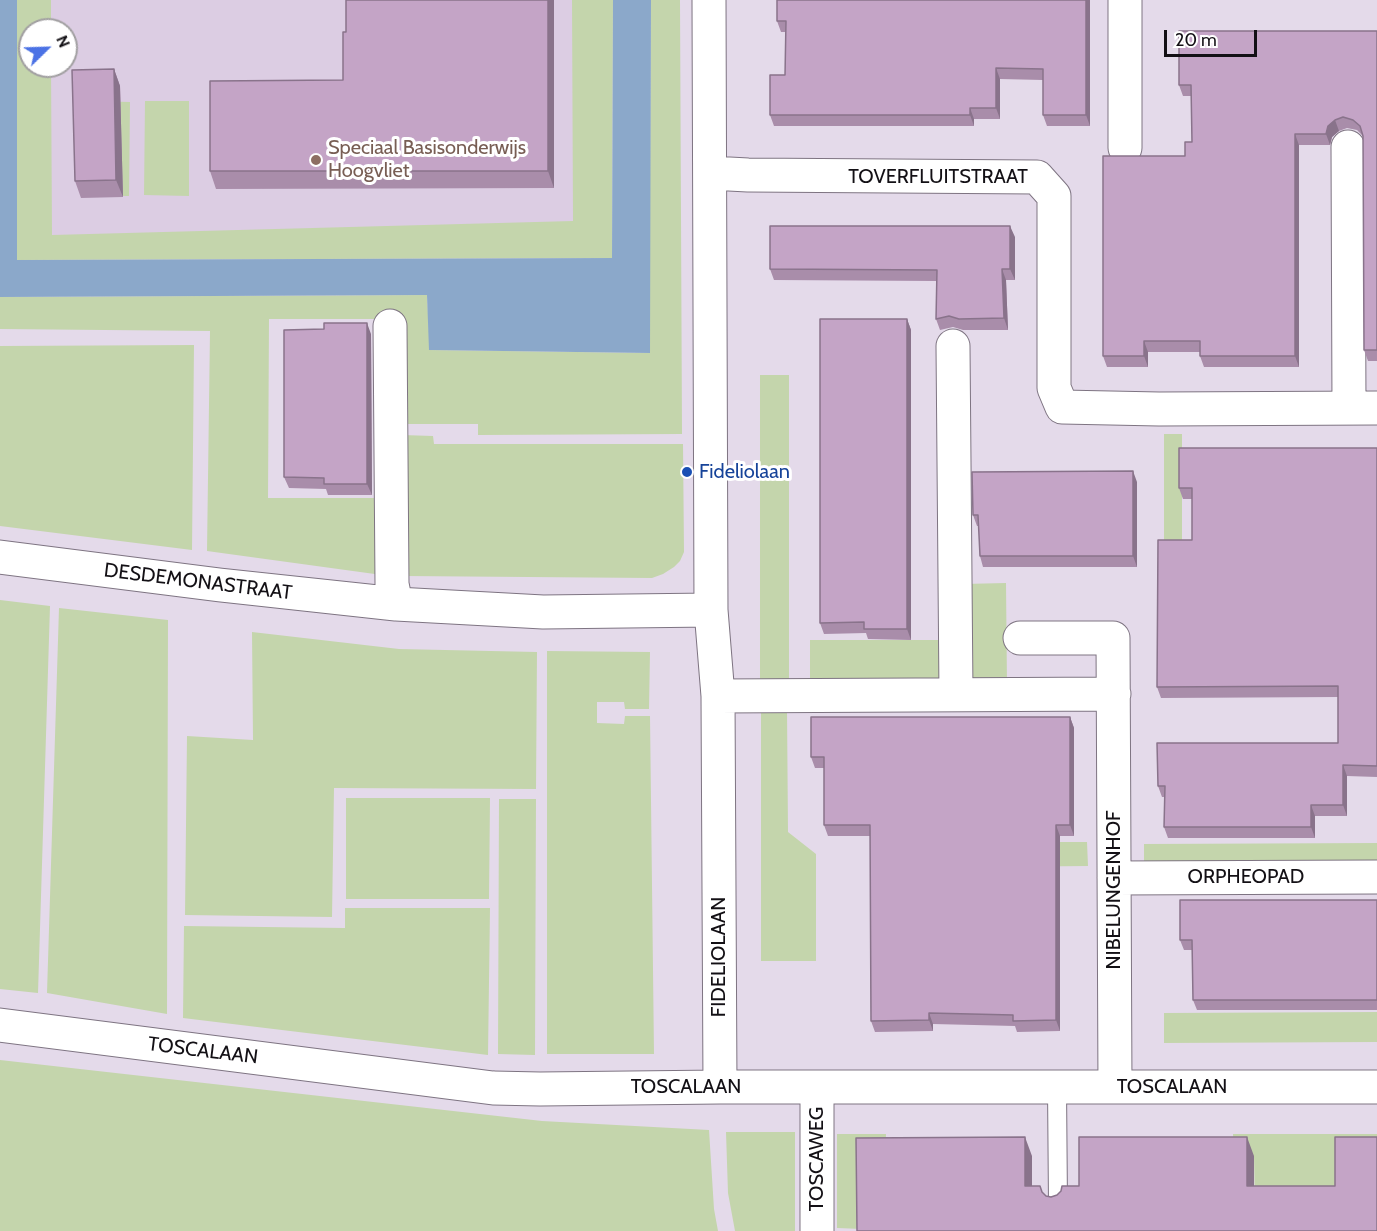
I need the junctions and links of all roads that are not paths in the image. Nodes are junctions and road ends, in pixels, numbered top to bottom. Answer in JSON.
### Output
{"nodes":[{"id":1,"x":709,"y":0,"type":"edge"},
{"id":2,"x":1125,"y":0,"type":"edge"},
{"id":3,"x":1125,"y":147,"type":"dead end"},
{"id":4,"x":1348,"y":147,"type":"dead end"},
{"id":5,"x":710,"y":173,"type":"junction"},
{"id":6,"x":390,"y":326,"type":"dead end"},
{"id":7,"x":953,"y":346,"type":"dead end"},
{"id":8,"x":1363,"y":408,"type":"edge"},
{"id":9,"x":0,"y":557,"type":"edge"},
{"id":10,"x":396,"y":604,"type":"junction"},
{"id":11,"x":711,"y":610,"type":"junction"},
{"id":12,"x":1020,"y":638,"type":"dead end"},
{"id":13,"x":1114,"y":693,"type":"junction"},
{"id":14,"x":956,"y":694,"type":"junction"},
{"id":15,"x":718,"y":696,"type":"junction"},
{"id":16,"x":1377,"y":877,"type":"edge"},
{"id":17,"x":1114,"y":878,"type":"junction"},
{"id":18,"x":0,"y":1024,"type":"edge"},
{"id":19,"x":720,"y":1087,"type":"junction"},
{"id":20,"x":817,"y":1087,"type":"junction"},
{"id":21,"x":1057,"y":1087,"type":"junction"},
{"id":22,"x":1115,"y":1087,"type":"junction"},
{"id":23,"x":1377,"y":1087,"type":"edge"},
{"id":24,"x":1059,"y":1205,"type":"edge"},
{"id":25,"x":817,"y":1231,"type":"edge"}],
"edges":[{"from":1,"to":5,"type":"street","name":"FIDELIOLAAN"},
{"from":2,"to":3,"type":"street"},
{"from":4,"to":8,"type":"street","name":"TOVERFLUITSTRAAT"},
{"from":5,"to":8,"type":"street","name":"TOVERFLUITSTRAAT"},
{"from":5,"to":11,"type":"street","name":"FIDELIOLAAN"},
{"from":6,"to":10,"type":"street"},
{"from":7,"to":14,"type":"street"},
{"from":9,"to":10,"type":"street","name":"DESDEMONASTRAAT"},
{"from":10,"to":11,"type":"street","name":"DESDEMONASTRAAT"},
{"from":11,"to":15,"type":"street","name":"FIDELIOLAAN"},
{"from":12,"to":13,"type":"street","name":"NIBELUNGENHOF"},
{"from":13,"to":14,"type":"street"},
{"from":13,"to":17,"type":"street","name":"NIBELUNGENHOF"},
{"from":14,"to":15,"type":"street"},
{"from":15,"to":19,"type":"street","name":"FIDELIOLAAN"},
{"from":16,"to":17,"type":"street","name":"ORPHEOPAD"},
{"from":17,"to":22,"type":"street","name":"NIBELUNGENHOF"},
{"from":18,"to":19,"type":"street","name":"TOSCALAAN"},
{"from":19,"to":20,"type":"street","name":"TOSCALAAN"},
{"from":20,"to":21,"type":"street","name":"TOSCALAAN"},
{"from":20,"to":25,"type":"street","name":"TOSCAWEG"},
{"from":21,"to":22,"type":"street","name":"TOSCALAAN"},
{"from":21,"to":24,"type":"lane"},
{"from":22,"to":23,"type":"street","name":"TOSCALAAN"}]}
